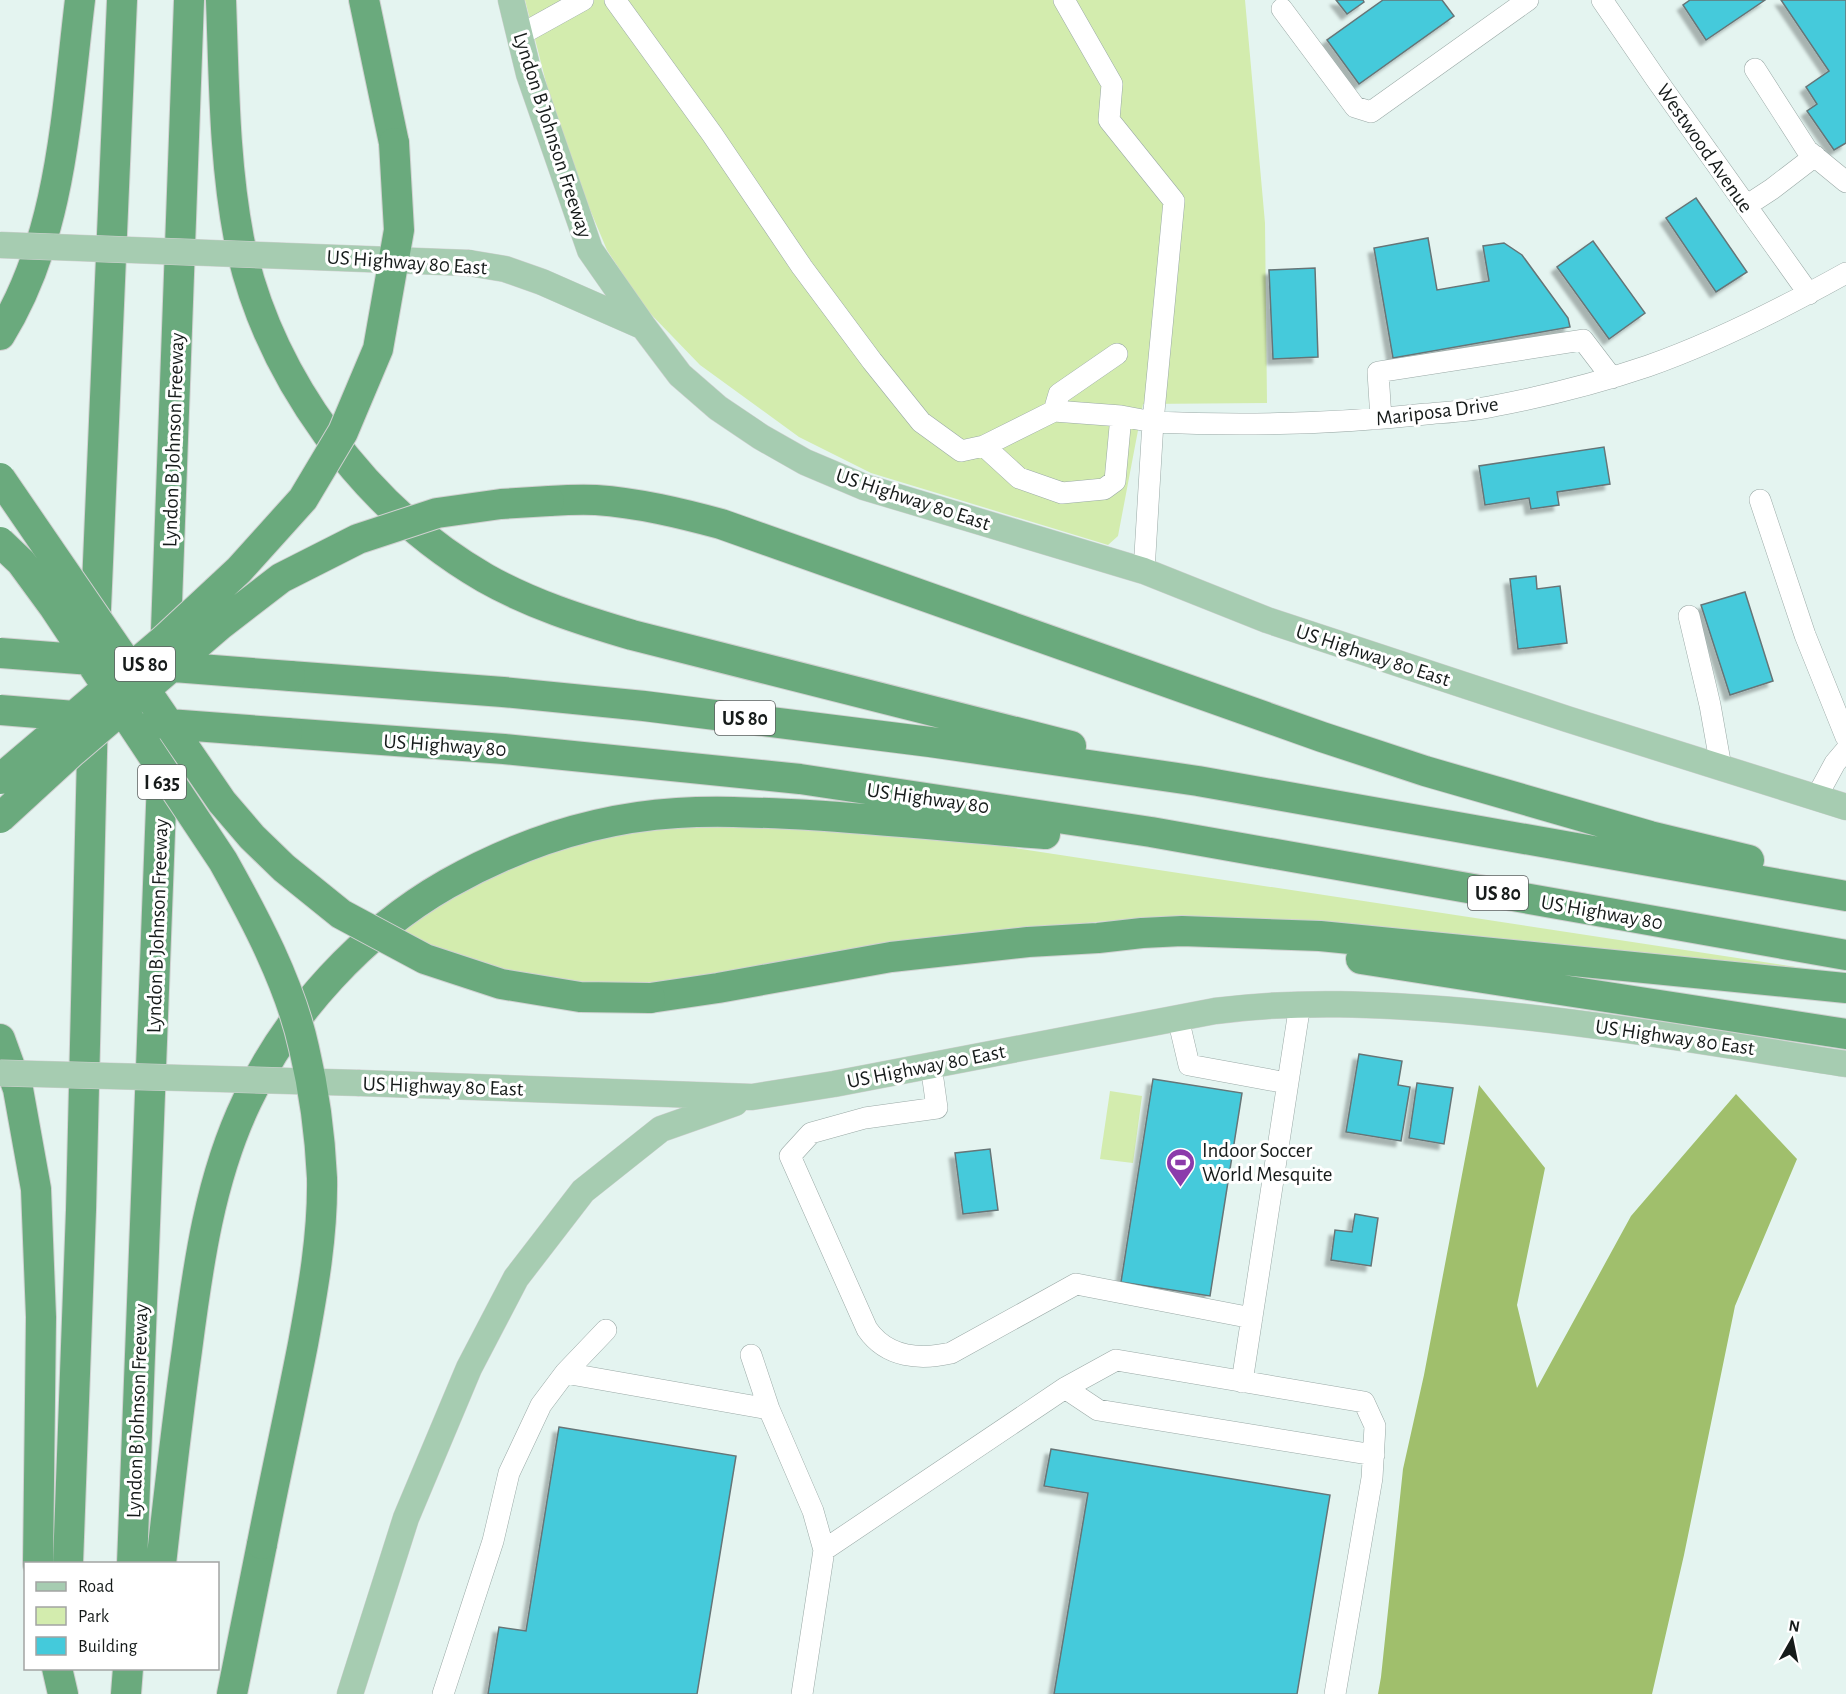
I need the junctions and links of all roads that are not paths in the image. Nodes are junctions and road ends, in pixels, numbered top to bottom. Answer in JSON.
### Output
{"nodes":[{"id":1,"x":80,"y":0,"type":"edge"},
{"id":2,"x":122,"y":0,"type":"edge"},
{"id":3,"x":189,"y":0,"type":"edge"},
{"id":4,"x":221,"y":0,"type":"edge"},
{"id":5,"x":364,"y":0,"type":"edge"},
{"id":6,"x":511,"y":0,"type":"edge"},
{"id":7,"x":583,"y":0,"type":"edge"},
{"id":8,"x":615,"y":0,"type":"edge"},
{"id":9,"x":1064,"y":0,"type":"edge"},
{"id":10,"x":1528,"y":0,"type":"edge"},
{"id":11,"x":1602,"y":0,"type":"edge"},
{"id":12,"x":1282,"y":9,"type":"dead end"},
{"id":13,"x":520,"y":35,"type":"junction"},
{"id":14,"x":1755,"y":69,"type":"dead end"},
{"id":15,"x":1815,"y":156,"type":"junction"},
{"id":16,"x":1846,"y":182,"type":"edge"},
{"id":17,"x":1746,"y":206,"type":"junction"},
{"id":18,"x":0,"y":245,"type":"edge"},
{"id":19,"x":1846,"y":273,"type":"edge"},
{"id":20,"x":1809,"y":294,"type":"junction"},
{"id":21,"x":643,"y":326,"type":"junction"},
{"id":22,"x":0,"y":335,"type":"edge"},
{"id":23,"x":1117,"y":354,"type":"dead end"},
{"id":24,"x":1612,"y":378,"type":"junction"},
{"id":25,"x":1054,"y":411,"type":"junction"},
{"id":26,"x":1121,"y":416,"type":"junction"},
{"id":27,"x":1381,"y":419,"type":"junction"},
{"id":28,"x":1153,"y":422,"type":"junction"},
{"id":29,"x":984,"y":446,"type":"junction"},
{"id":30,"x":0,"y":478,"type":"edge"},
{"id":31,"x":1760,"y":500,"type":"dead end"},
{"id":32,"x":0,"y":542,"type":"edge"},
{"id":33,"x":1144,"y":571,"type":"junction"},
{"id":34,"x":1689,"y":616,"type":"dead end"},
{"id":35,"x":0,"y":653,"type":"edge"},
{"id":36,"x":0,"y":710,"type":"edge"},
{"id":37,"x":1846,"y":737,"type":"edge"},
{"id":38,"x":1846,"y":750,"type":"edge"},
{"id":39,"x":1721,"y":767,"type":"junction"},
{"id":40,"x":0,"y":778,"type":"edge"},
{"id":41,"x":1198,"y":781,"type":"junction"},
{"id":42,"x":1816,"y":798,"type":"junction"},
{"id":43,"x":1846,"y":807,"type":"edge"},
{"id":44,"x":0,"y":818,"type":"edge"},
{"id":45,"x":1151,"y":832,"type":"junction"},
{"id":46,"x":1846,"y":887,"type":"edge"},
{"id":47,"x":1846,"y":896,"type":"edge"},
{"id":48,"x":1098,"y":938,"type":"junction"},
{"id":49,"x":1846,"y":955,"type":"edge"},
{"id":50,"x":1846,"y":988,"type":"edge"},
{"id":51,"x":1300,"y":1004,"type":"junction"},
{"id":52,"x":1178,"y":1018,"type":"junction"},
{"id":53,"x":1846,"y":1034,"type":"edge"},
{"id":54,"x":0,"y":1039,"type":"edge"},
{"id":55,"x":1846,"y":1064,"type":"edge"},
{"id":56,"x":931,"y":1065,"type":"junction"},
{"id":57,"x":0,"y":1072,"type":"edge"},
{"id":58,"x":1287,"y":1083,"type":"junction"},
{"id":59,"x":752,"y":1097,"type":"junction"},
{"id":60,"x":1252,"y":1318,"type":"junction"},
{"id":61,"x":606,"y":1330,"type":"dead end"},
{"id":62,"x":751,"y":1355,"type":"dead end"},
{"id":63,"x":565,"y":1373,"type":"junction"},
{"id":64,"x":1242,"y":1382,"type":"junction"},
{"id":65,"x":1065,"y":1388,"type":"junction"},
{"id":66,"x":769,"y":1409,"type":"junction"},
{"id":67,"x":1374,"y":1455,"type":"junction"},
{"id":68,"x":824,"y":1550,"type":"junction"},
{"id":69,"x":38,"y":1562,"type":"edge"},
{"id":70,"x":68,"y":1562,"type":"edge"},
{"id":71,"x":132,"y":1562,"type":"edge"},
{"id":72,"x":161,"y":1562,"type":"edge"},
{"id":73,"x":57,"y":1670,"type":"edge"},
{"id":74,"x":64,"y":1670,"type":"edge"},
{"id":75,"x":128,"y":1670,"type":"edge"},
{"id":76,"x":63,"y":1694,"type":"edge"},
{"id":77,"x":126,"y":1694,"type":"edge"},
{"id":78,"x":232,"y":1694,"type":"edge"},
{"id":79,"x":350,"y":1694,"type":"edge"},
{"id":80,"x":443,"y":1694,"type":"edge"},
{"id":81,"x":801,"y":1694,"type":"edge"},
{"id":82,"x":1335,"y":1694,"type":"edge"}],
"edges":[{"from":1,"to":22,"type":"highway"},
{"from":2,"to":70,"type":"highway"},
{"from":3,"to":71,"type":"highway","name":"Lyndon B Johnson Freeway","number":"I 635"},
{"from":4,"to":41,"type":"highway"},
{"from":5,"to":40,"type":"highway","bridge":true},
{"from":6,"to":13,"type":"main road","name":"Lyndon B Johnson Freeway"},
{"from":7,"to":13,"type":"street"},
{"from":8,"to":29,"type":"street"},
{"from":9,"to":28,"type":"street"},
{"from":10,"to":12,"type":"street"},
{"from":11,"to":17,"type":"street","name":"Westwood Avenue"},
{"from":13,"to":21,"type":"main road","name":"Lyndon B Johnson Freeway"},
{"from":14,"to":15,"type":"street"},
{"from":15,"to":16,"type":"street"},
{"from":15,"to":17,"type":"street"},
{"from":17,"to":20,"type":"street","name":"Westwood Avenue"},
{"from":18,"to":21,"type":"main road","name":"US Highway 80 East","bridge":true},
{"from":19,"to":20,"type":"street","name":"Mariposa Drive"},
{"from":20,"to":24,"type":"street","name":"Mariposa Drive"},
{"from":21,"to":33,"type":"main road","name":"US Highway 80 East"},
{"from":23,"to":25,"type":"street"},
{"from":24,"to":27,"type":"street","name":"Mariposa Drive"},
{"from":24,"to":27,"type":"street"},
{"from":25,"to":26,"type":"street","name":"Mariposa Drive"},
{"from":25,"to":29,"type":"street"},
{"from":26,"to":28,"type":"street","name":"Mariposa Drive"},
{"from":26,"to":29,"type":"street"},
{"from":27,"to":28,"type":"street","name":"Mariposa Drive"},
{"from":28,"to":33,"type":"street"},
{"from":30,"to":48,"type":"highway","bridge":true},
{"from":31,"to":37,"type":"street"},
{"from":32,"to":78,"type":"highway","bridge":true},
{"from":33,"to":39,"type":"main road","name":"US Highway 80 East"},
{"from":34,"to":39,"type":"street"},
{"from":35,"to":41,"type":"highway","number":"US 80","bridge":true},
{"from":36,"to":45,"type":"highway","name":"US Highway 80","number":"US 80","bridge":true},
{"from":38,"to":42,"type":"street"},
{"from":39,"to":42,"type":"main road","name":"US Highway 80 East"},
{"from":41,"to":47,"type":"highway","number":"US 80"},
{"from":42,"to":43,"type":"main road","name":"US Highway 80 East"},
{"from":44,"to":46,"type":"highway","bridge":true},
{"from":45,"to":49,"type":"highway","name":"US Highway 80","number":"US 80"},
{"from":45,"to":72,"type":"highway"},
{"from":48,"to":50,"type":"highway"},
{"from":48,"to":53,"type":"highway"},
{"from":51,"to":52,"type":"main road","name":"US Highway 80 East"},
{"from":51,"to":55,"type":"main road","name":"US Highway 80 East"},
{"from":51,"to":58,"type":"street"},
{"from":52,"to":56,"type":"main road","name":"US Highway 80 East"},
{"from":52,"to":58,"type":"street"},
{"from":54,"to":69,"type":"highway"},
{"from":56,"to":59,"type":"main road","name":"US Highway 80 East"},
{"from":56,"to":60,"type":"street"},
{"from":57,"to":59,"type":"main road","name":"US Highway 80 East","bridge":true},
{"from":58,"to":60,"type":"street"},
{"from":59,"to":79,"type":"main road"},
{"from":60,"to":64,"type":"street"},
{"from":61,"to":63,"type":"street"},
{"from":62,"to":66,"type":"street"},
{"from":63,"to":66,"type":"street"},
{"from":63,"to":80,"type":"street"},
{"from":64,"to":65,"type":"street"},
{"from":64,"to":67,"type":"street"},
{"from":65,"to":67,"type":"street"},
{"from":65,"to":68,"type":"street"},
{"from":66,"to":68,"type":"street"},
{"from":67,"to":82,"type":"street"},
{"from":68,"to":81,"type":"street"},
{"from":73,"to":76,"type":"highway"},
{"from":74,"to":76,"type":"highway"},
{"from":75,"to":77,"type":"highway"}]}
